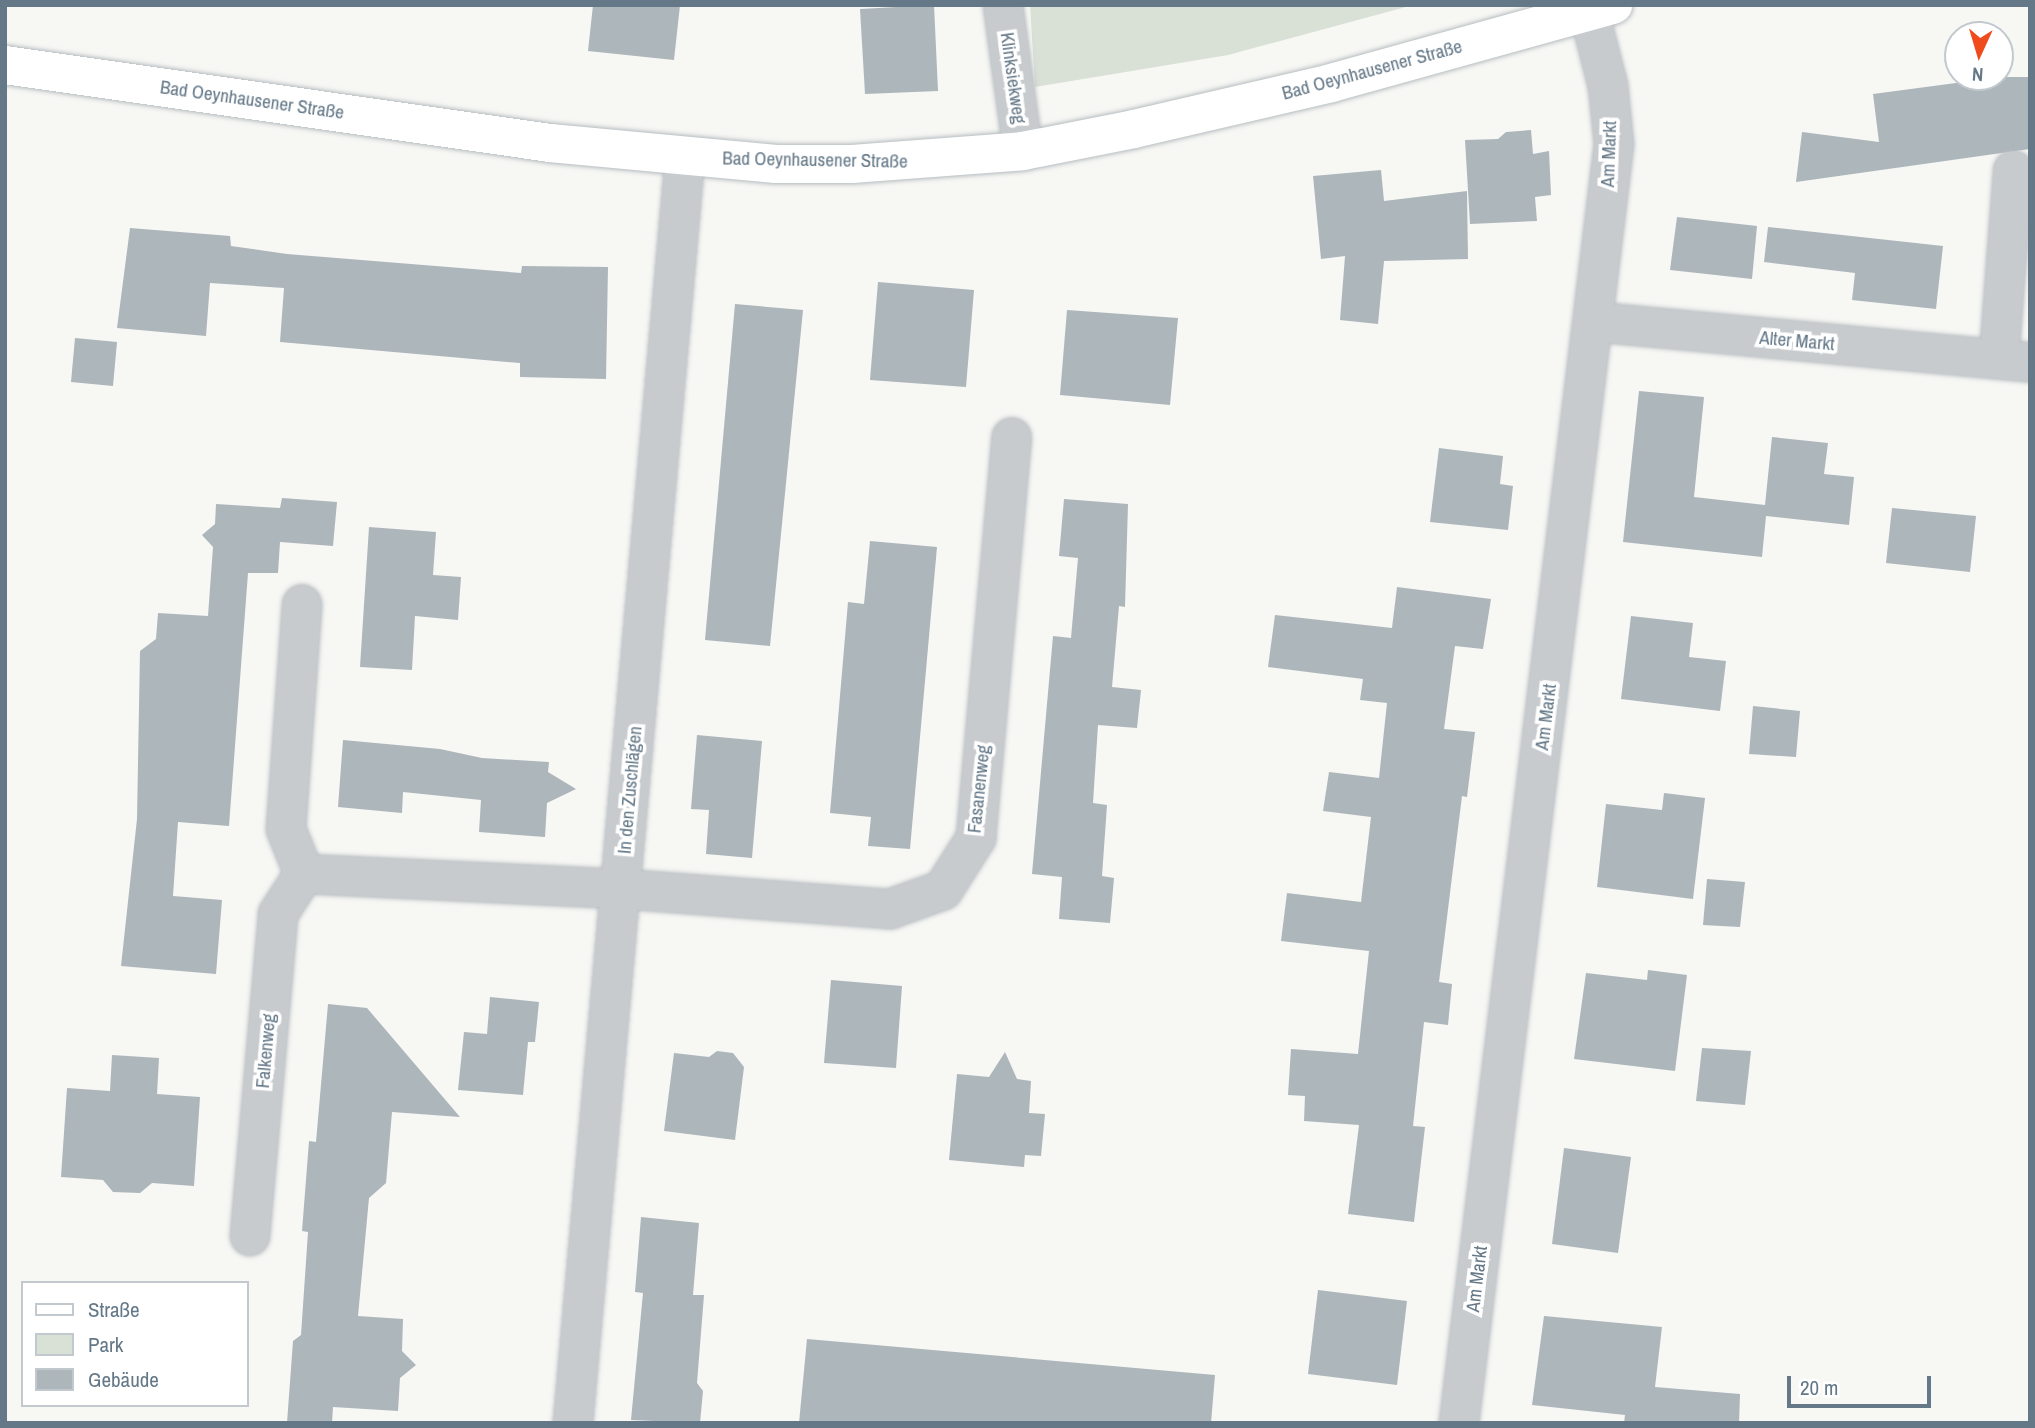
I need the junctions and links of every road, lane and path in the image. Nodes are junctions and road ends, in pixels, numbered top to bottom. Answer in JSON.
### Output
{"nodes":[{"id":1,"x":1003,"y":5,"type":"edge"},
{"id":2,"x":1601,"y":9,"type":"edge"},
{"id":3,"x":5,"y":65,"type":"edge"},
{"id":4,"x":1023,"y":151,"type":"junction"},
{"id":5,"x":685,"y":157,"type":"junction"},
{"id":6,"x":2013,"y":171,"type":"dead end"},
{"id":7,"x":1595,"y":322,"type":"junction"},
{"id":8,"x":2015,"y":361,"type":"edge"},
{"id":9,"x":1012,"y":438,"type":"dead end"},
{"id":10,"x":302,"y":606,"type":"dead end"},
{"id":11,"x":304,"y":874,"type":"junction"},
{"id":12,"x":622,"y":889,"type":"junction"},
{"id":13,"x":250,"y":1236,"type":"dead end"},
{"id":14,"x":573,"y":1423,"type":"edge"},
{"id":15,"x":1459,"y":1423,"type":"edge"}],
"edges":[{"from":1,"to":4,"type":"street","name":"Klinksiekweg"},
{"from":2,"to":4,"type":"main road","name":"Bad Oeynhausener Straße"},
{"from":2,"to":7,"type":"street","name":"Am Markt"},
{"from":3,"to":5,"type":"main road","name":"Bad Oeynhausener Straße"},
{"from":4,"to":5,"type":"main road","name":"Bad Oeynhausener Straße"},
{"from":5,"to":12,"type":"street","name":"In den Zuschlägen"},
{"from":6,"to":8,"type":"street","name":"Alter Markt"},
{"from":7,"to":8,"type":"street","name":"Alter Markt"},
{"from":7,"to":15,"type":"street","name":"Am Markt"},
{"from":9,"to":12,"type":"street","name":"Fasanenweg"},
{"from":10,"to":11,"type":"street"},
{"from":11,"to":12,"type":"street"},
{"from":11,"to":13,"type":"street","name":"Falkenweg"},
{"from":12,"to":14,"type":"street","name":"In den Zuschlägen"}]}
